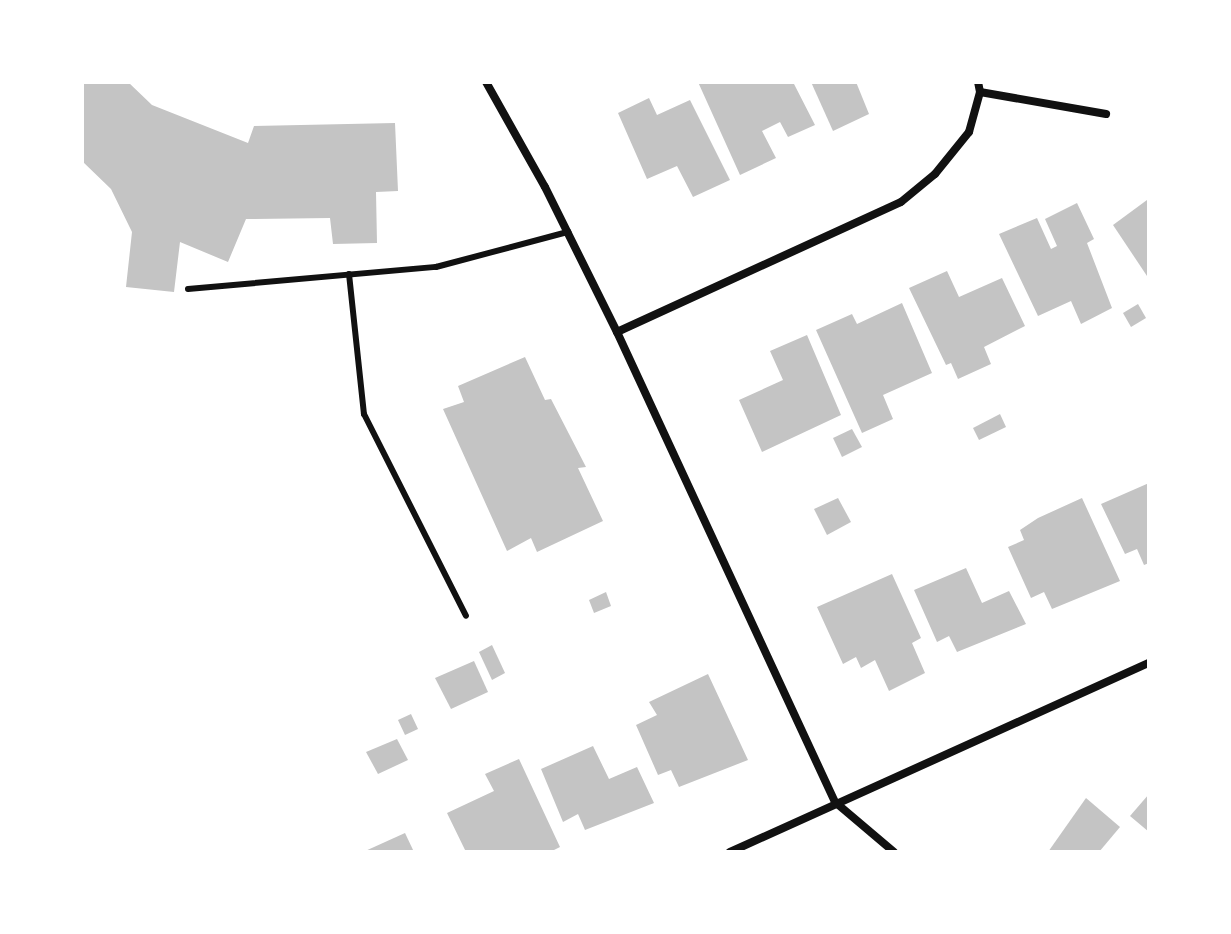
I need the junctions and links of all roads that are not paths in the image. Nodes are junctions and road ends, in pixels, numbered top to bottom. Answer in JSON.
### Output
{"nodes":[{"id":1,"x":486,"y":82,"type":"edge"},
{"id":2,"x":978,"y":82,"type":"edge"},
{"id":3,"x":980,"y":92,"type":"junction"},
{"id":4,"x":1106,"y":114,"type":"dead end"},
{"id":5,"x":568,"y":232,"type":"junction"},
{"id":6,"x":349,"y":274,"type":"junction"},
{"id":7,"x":188,"y":289,"type":"dead end"},
{"id":8,"x":617,"y":332,"type":"junction"},
{"id":9,"x":466,"y":616,"type":"dead end"},
{"id":10,"x":1149,"y":663,"type":"edge"},
{"id":11,"x":835,"y":802,"type":"junction"},
{"id":12,"x":730,"y":852,"type":"edge"},
{"id":13,"x":894,"y":852,"type":"edge"}],
"edges":[{"from":1,"to":5,"type":"street"},
{"from":2,"to":3,"type":"street"},
{"from":3,"to":4,"type":"street"},
{"from":3,"to":8,"type":"street"},
{"from":5,"to":6,"type":"lane"},
{"from":5,"to":8,"type":"street"},
{"from":6,"to":7,"type":"lane"},
{"from":6,"to":9,"type":"lane"},
{"from":8,"to":11,"type":"street"},
{"from":10,"to":11,"type":"street"},
{"from":11,"to":12,"type":"street"},
{"from":11,"to":13,"type":"street"}]}
